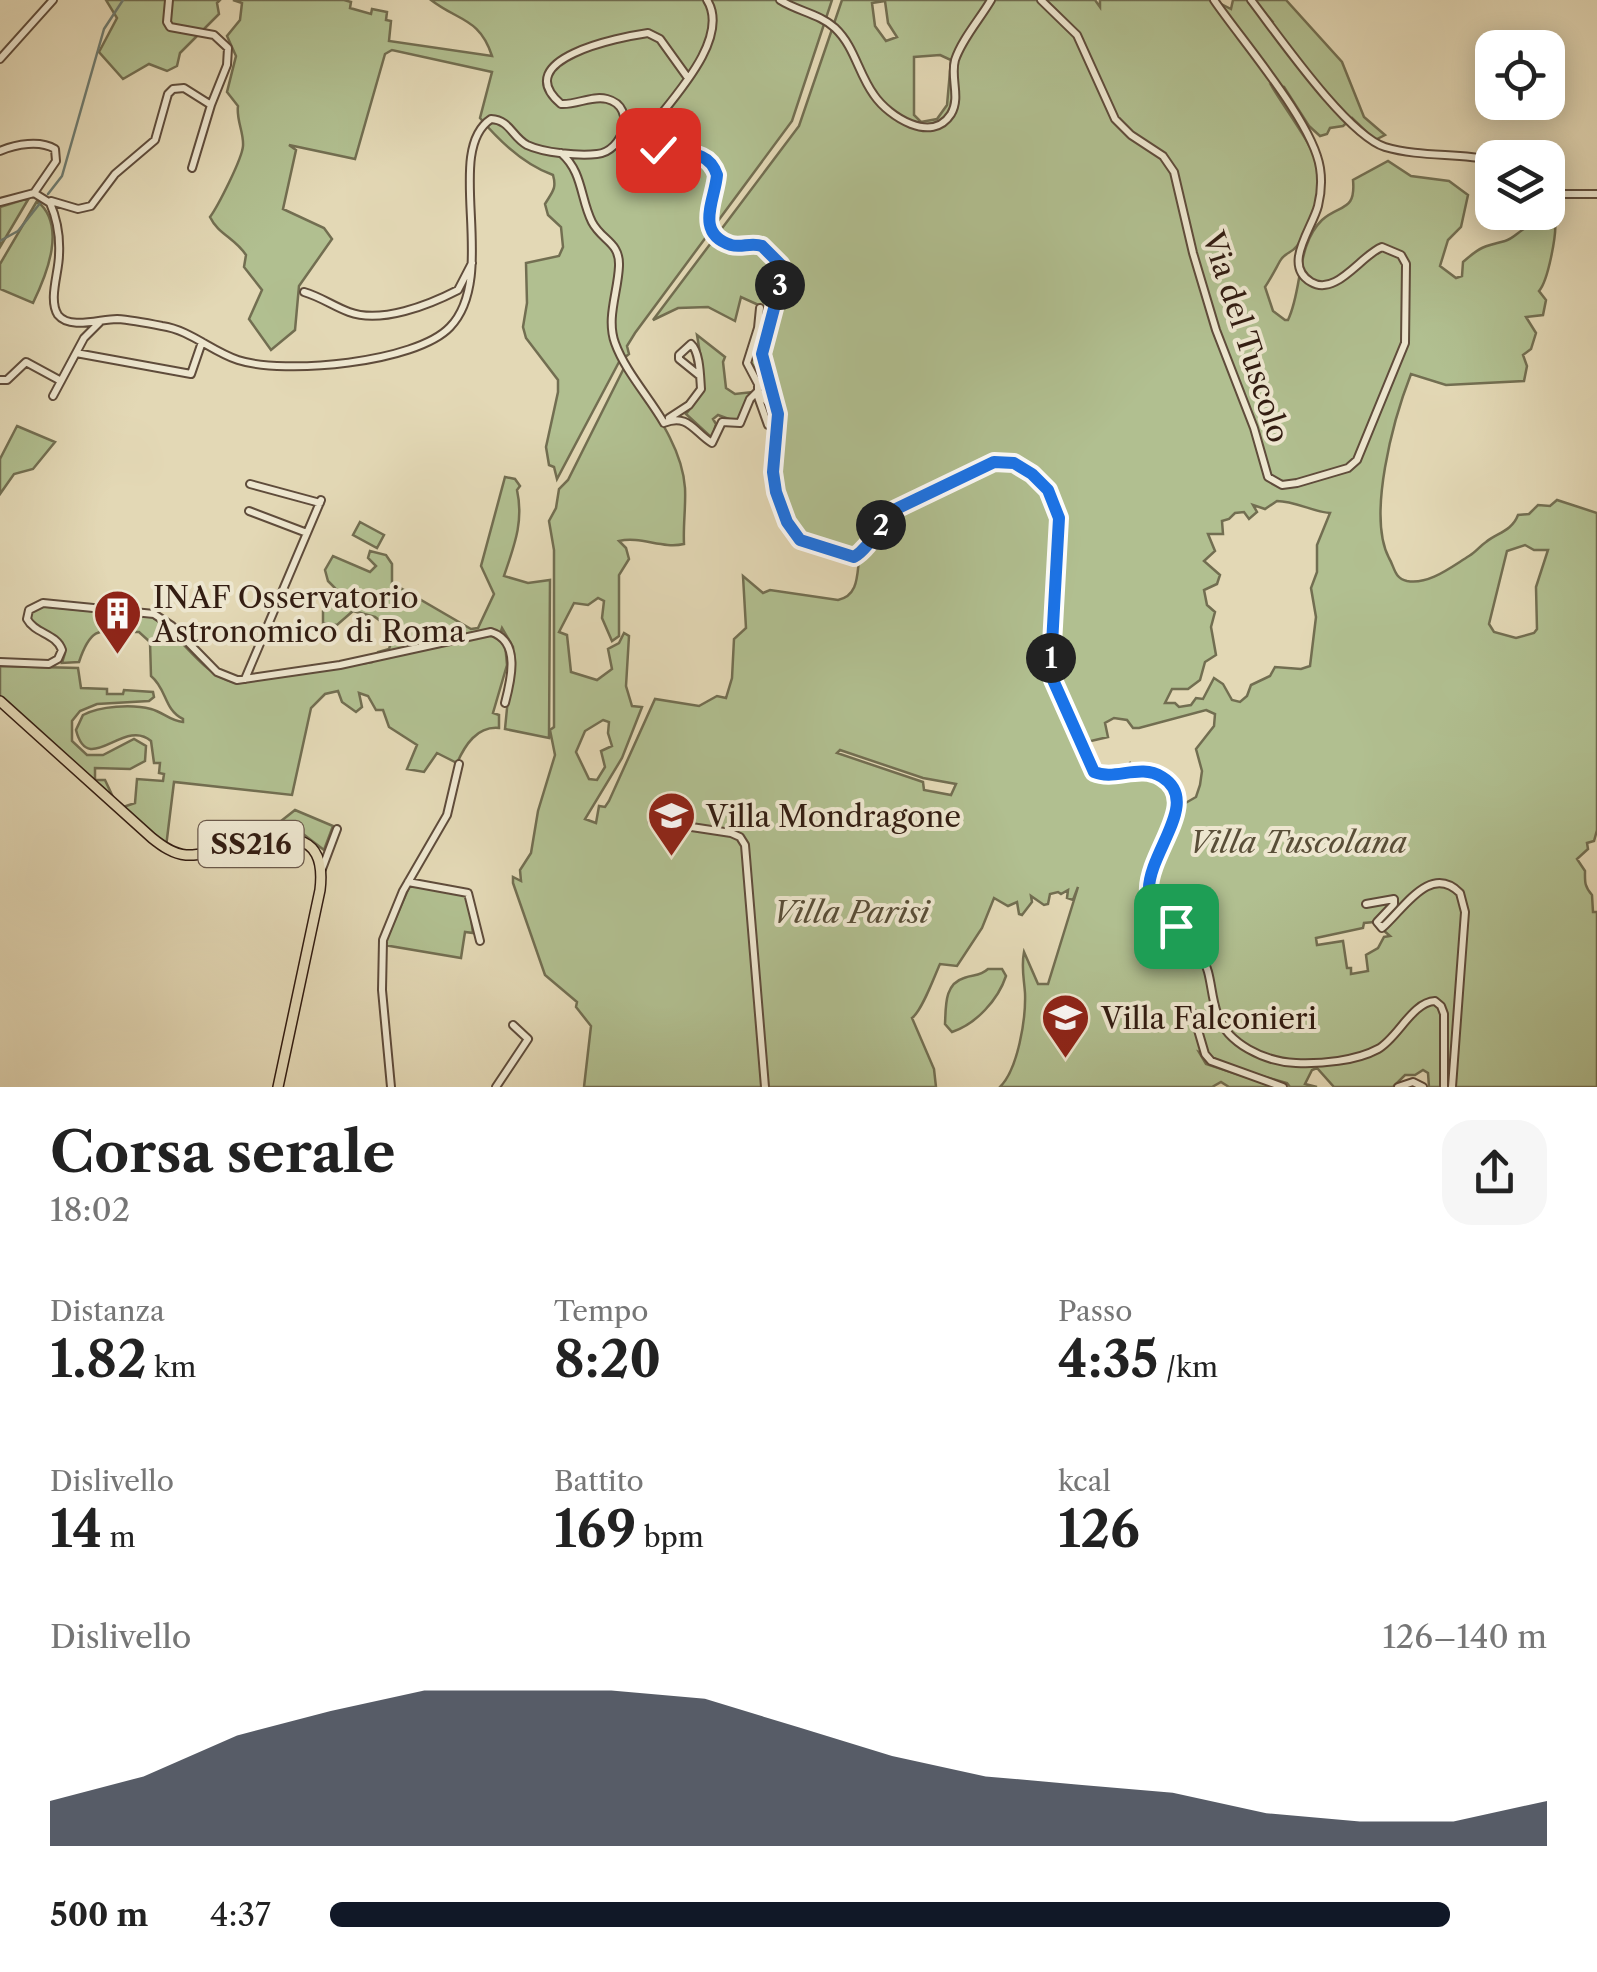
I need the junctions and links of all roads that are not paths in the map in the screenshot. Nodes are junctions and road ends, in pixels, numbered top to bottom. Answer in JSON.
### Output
{"nodes":[{"id":1,"x":53,"y":0,"type":"edge"},
{"id":2,"x":168,"y":0,"type":"edge"},
{"id":3,"x":708,"y":0,"type":"edge"},
{"id":4,"x":780,"y":0,"type":"edge"},
{"id":5,"x":992,"y":0,"type":"edge"},
{"id":6,"x":1041,"y":0,"type":"edge"},
{"id":7,"x":1214,"y":0,"type":"edge"},
{"id":8,"x":1252,"y":0,"type":"edge"},
{"id":9,"x":700,"y":58,"type":"junction"},
{"id":10,"x":0,"y":59,"type":"edge"},
{"id":11,"x":677,"y":62,"type":"junction"},
{"id":12,"x":694,"y":68,"type":"junction"},
{"id":13,"x":688,"y":78,"type":"junction"},
{"id":14,"x":210,"y":106,"type":"junction"},
{"id":15,"x":0,"y":151,"type":"edge"},
{"id":16,"x":559,"y":151,"type":"junction"},
{"id":17,"x":1475,"y":158,"type":"edge"},
{"id":18,"x":192,"y":168,"type":"dead end"},
{"id":19,"x":34,"y":192,"type":"junction"},
{"id":20,"x":1565,"y":194,"type":"edge"},
{"id":21,"x":1597,"y":194,"type":"edge"},
{"id":22,"x":46,"y":199,"type":"junction"},
{"id":23,"x":0,"y":202,"type":"edge"},
{"id":24,"x":473,"y":262,"type":"junction"},
{"id":25,"x":304,"y":292,"type":"dead end"},
{"id":26,"x":760,"y":308,"type":"dead end"},
{"id":27,"x":102,"y":320,"type":"junction"},
{"id":28,"x":202,"y":342,"type":"junction"},
{"id":29,"x":76,"y":353,"type":"junction"},
{"id":30,"x":700,"y":376,"type":"junction"},
{"id":31,"x":0,"y":380,"type":"edge"},
{"id":32,"x":62,"y":381,"type":"junction"},
{"id":33,"x":757,"y":392,"type":"junction"},
{"id":34,"x":53,"y":396,"type":"dead end"},
{"id":35,"x":778,"y":414,"type":"junction"},
{"id":36,"x":664,"y":422,"type":"junction"},
{"id":37,"x":768,"y":425,"type":"dead end"},
{"id":38,"x":250,"y":484,"type":"dead end"},
{"id":39,"x":248,"y":510,"type":"dead end"},
{"id":40,"x":307,"y":532,"type":"junction"},
{"id":41,"x":0,"y":662,"type":"edge"},
{"id":42,"x":246,"y":679,"type":"junction"},
{"id":43,"x":0,"y":701,"type":"edge"},
{"id":44,"x":505,"y":703,"type":"dead end"},
{"id":45,"x":459,"y":764,"type":"dead end"},
{"id":46,"x":652,"y":821,"type":"dead end"},
{"id":47,"x":337,"y":829,"type":"dead end"},
{"id":48,"x":321,"y":870,"type":"junction"},
{"id":49,"x":408,"y":882,"type":"junction"},
{"id":50,"x":1366,"y":904,"type":"dead end"},
{"id":51,"x":480,"y":941,"type":"dead end"},
{"id":52,"x":1193,"y":1014,"type":"dead end"},
{"id":53,"x":512,"y":1024,"type":"dead end"},
{"id":54,"x":278,"y":1087,"type":"edge"},
{"id":55,"x":391,"y":1087,"type":"edge"},
{"id":56,"x":496,"y":1087,"type":"edge"},
{"id":57,"x":765,"y":1087,"type":"edge"},
{"id":58,"x":1283,"y":1087,"type":"edge"},
{"id":59,"x":1398,"y":1087,"type":"edge"},
{"id":60,"x":1423,"y":1087,"type":"edge"},
{"id":61,"x":1448,"y":1087,"type":"edge"}],
"edges":[{"from":1,"to":10,"type":"street"},
{"from":2,"to":14,"type":"street"},
{"from":3,"to":9,"type":"street"},
{"from":4,"to":5,"type":"street"},
{"from":6,"to":7,"type":"street","name":"Via del Tuscolo"},
{"from":8,"to":17,"type":"street"},
{"from":9,"to":11,"type":"street"},
{"from":9,"to":12,"type":"street"},
{"from":11,"to":12,"type":"street"},
{"from":11,"to":13,"type":"street"},
{"from":11,"to":16,"type":"street"},
{"from":12,"to":13,"type":"street"},
{"from":13,"to":35,"type":"street"},
{"from":14,"to":18,"type":"street"},
{"from":14,"to":22,"type":"street"},
{"from":15,"to":19,"type":"street"},
{"from":16,"to":24,"type":"street"},
{"from":16,"to":36,"type":"street"},
{"from":19,"to":22,"type":"street"},
{"from":19,"to":23,"type":"street"},
{"from":20,"to":21,"type":"street"},
{"from":22,"to":27,"type":"street"},
{"from":24,"to":25,"type":"street"},
{"from":24,"to":28,"type":"street"},
{"from":26,"to":33,"type":"street"},
{"from":27,"to":28,"type":"street"},
{"from":27,"to":29,"type":"street"},
{"from":28,"to":29,"type":"street"},
{"from":29,"to":32,"type":"street"},
{"from":30,"to":30,"type":"street"},
{"from":30,"to":36,"type":"street"},
{"from":31,"to":32,"type":"street"},
{"from":32,"to":34,"type":"street"},
{"from":33,"to":35,"type":"street"},
{"from":33,"to":36,"type":"street"},
{"from":33,"to":37,"type":"street"},
{"from":35,"to":61,"type":"street"},
{"from":38,"to":40,"type":"street"},
{"from":39,"to":40,"type":"street"},
{"from":40,"to":42,"type":"street"},
{"from":41,"to":42,"type":"street"},
{"from":42,"to":44,"type":"street"},
{"from":43,"to":48,"type":"main road","number":"SS216"},
{"from":45,"to":49,"type":"street"},
{"from":46,"to":57,"type":"street"},
{"from":47,"to":48,"type":"street"},
{"from":48,"to":54,"type":"main road","number":"SS216"},
{"from":49,"to":51,"type":"street"},
{"from":49,"to":55,"type":"street"},
{"from":50,"to":61,"type":"street"},
{"from":52,"to":58,"type":"street"},
{"from":53,"to":56,"type":"street"},
{"from":59,"to":60,"type":"street"}]}
